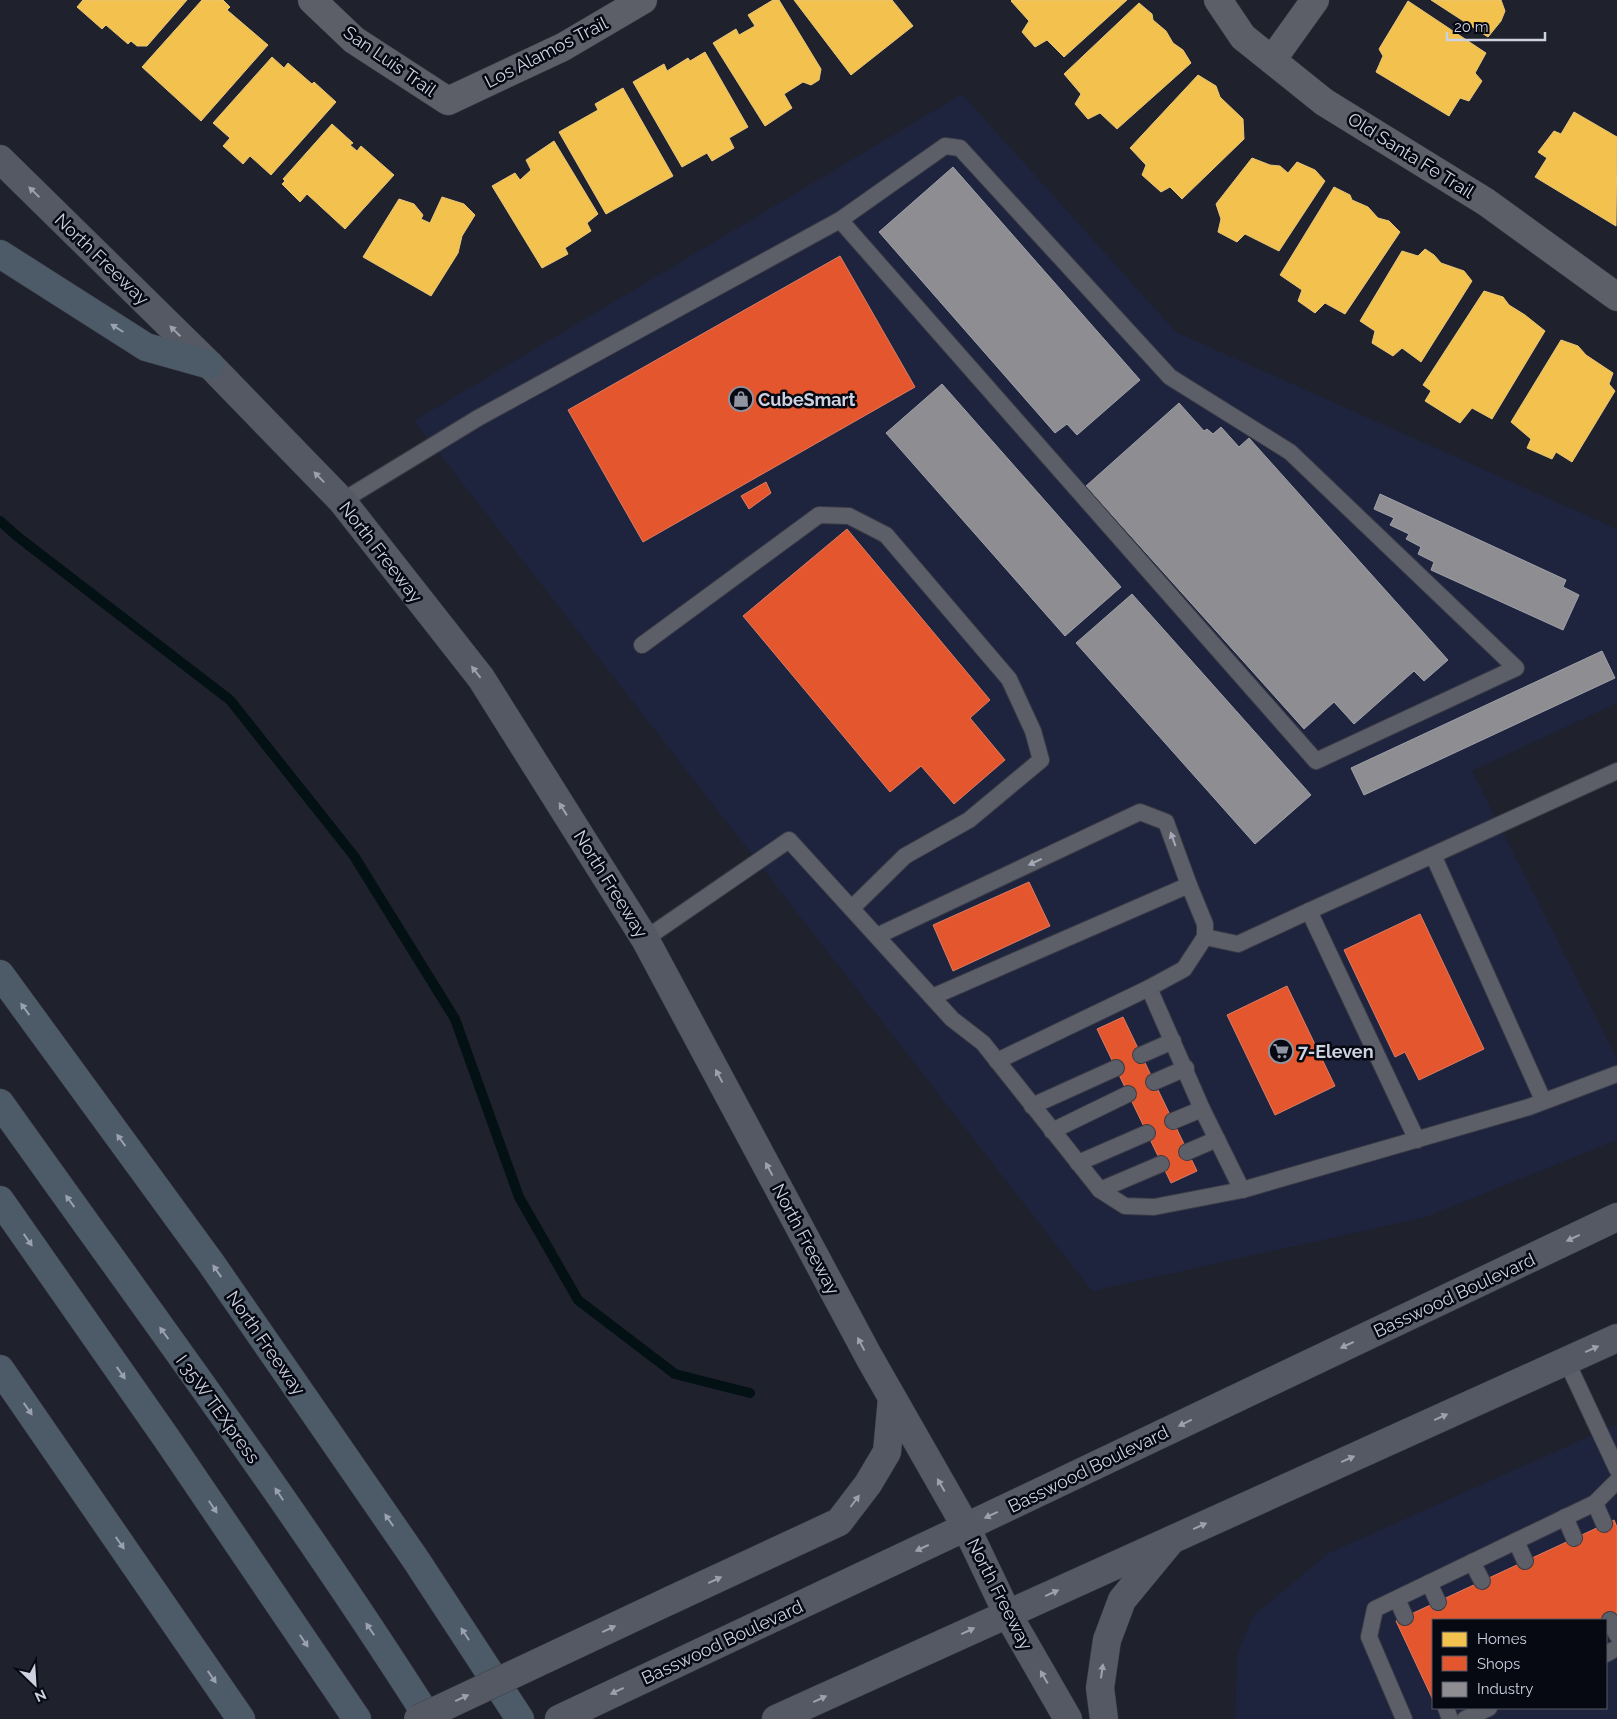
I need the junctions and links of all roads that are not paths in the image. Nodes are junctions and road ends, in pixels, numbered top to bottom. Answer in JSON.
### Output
{"nodes":[{"id":1,"x":312,"y":0,"type":"edge"},
{"id":2,"x":643,"y":0,"type":"edge"},
{"id":3,"x":1218,"y":0,"type":"edge"},
{"id":4,"x":1315,"y":0,"type":"edge"},
{"id":5,"x":1272,"y":60,"type":"junction"},
{"id":6,"x":448,"y":101,"type":"joint"},
{"id":7,"x":0,"y":159,"type":"edge"},
{"id":8,"x":840,"y":220,"type":"junction"},
{"id":9,"x":0,"y":254,"type":"edge"},
{"id":10,"x":1617,"y":297,"type":"edge"},
{"id":11,"x":210,"y":365,"type":"junction"},
{"id":12,"x":342,"y":501,"type":"junction"},
{"id":13,"x":642,"y":645,"type":"dead end"},
{"id":14,"x":1617,"y":771,"type":"edge"},
{"id":15,"x":1433,"y":854,"type":"junction"},
{"id":16,"x":1189,"y":885,"type":"junction"},
{"id":17,"x":852,"y":908,"type":"junction"},
{"id":18,"x":1309,"y":911,"type":"junction"},
{"id":19,"x":878,"y":936,"type":"junction"},
{"id":20,"x":1205,"y":937,"type":"junction"},
{"id":21,"x":645,"y":938,"type":"junction"},
{"id":22,"x":0,"y":974,"type":"edge"},
{"id":23,"x":1149,"y":988,"type":"junction"},
{"id":24,"x":932,"y":997,"type":"junction"},
{"id":25,"x":1173,"y":1041,"type":"junction"},
{"id":26,"x":1141,"y":1055,"type":"dead end"},
{"id":27,"x":997,"y":1061,"type":"junction"},
{"id":28,"x":1116,"y":1068,"type":"dead end"},
{"id":29,"x":1186,"y":1068,"type":"junction"},
{"id":30,"x":1617,"y":1074,"type":"edge"},
{"id":31,"x":1154,"y":1082,"type":"dead end"},
{"id":32,"x":1128,"y":1094,"type":"dead end"},
{"id":33,"x":1543,"y":1100,"type":"junction"},
{"id":34,"x":0,"y":1103,"type":"edge"},
{"id":35,"x":1032,"y":1106,"type":"junction"},
{"id":36,"x":1202,"y":1109,"type":"junction"},
{"id":37,"x":1173,"y":1121,"type":"dead end"},
{"id":38,"x":1052,"y":1131,"type":"junction"},
{"id":39,"x":1147,"y":1133,"type":"dead end"},
{"id":40,"x":1217,"y":1139,"type":"junction"},
{"id":41,"x":1417,"y":1140,"type":"junction"},
{"id":42,"x":1187,"y":1152,"type":"dead end"},
{"id":43,"x":1078,"y":1163,"type":"junction"},
{"id":44,"x":1161,"y":1164,"type":"dead end"},
{"id":45,"x":1100,"y":1190,"type":"junction"},
{"id":46,"x":1242,"y":1190,"type":"junction"},
{"id":47,"x":0,"y":1200,"type":"edge"},
{"id":48,"x":1617,"y":1217,"type":"edge"},
{"id":49,"x":1617,"y":1338,"type":"edge"},
{"id":50,"x":1566,"y":1360,"type":"junction"},
{"id":51,"x":0,"y":1369,"type":"edge"},
{"id":52,"x":892,"y":1398,"type":"junction"},
{"id":53,"x":1617,"y":1469,"type":"edge"},
{"id":54,"x":1617,"y":1481,"type":"edge"},
{"id":55,"x":1595,"y":1503,"type":"junction"},
{"id":56,"x":1565,"y":1517,"type":"junction"},
{"id":57,"x":1604,"y":1524,"type":"dead end"},
{"id":58,"x":966,"y":1527,"type":"junction"},
{"id":59,"x":1173,"y":1538,"type":"junction"},
{"id":60,"x":1574,"y":1538,"type":"dead end"},
{"id":61,"x":1516,"y":1541,"type":"junction"},
{"id":62,"x":1525,"y":1561,"type":"dead end"},
{"id":63,"x":1472,"y":1562,"type":"junction"},
{"id":64,"x":1482,"y":1582,"type":"dead end"},
{"id":65,"x":1429,"y":1583,"type":"junction"},
{"id":66,"x":1397,"y":1599,"type":"junction"},
{"id":67,"x":1438,"y":1602,"type":"dead end"},
{"id":68,"x":1008,"y":1613,"type":"junction"},
{"id":69,"x":1405,"y":1617,"type":"dead end"},
{"id":70,"x":1610,"y":1620,"type":"dead end"},
{"id":71,"x":1617,"y":1635,"type":"edge"},
{"id":72,"x":1485,"y":1709,"type":"edge"},
{"id":73,"x":241,"y":1719,"type":"edge"},
{"id":74,"x":357,"y":1719,"type":"edge"},
{"id":75,"x":418,"y":1719,"type":"edge"},
{"id":76,"x":429,"y":1719,"type":"edge"},
{"id":77,"x":520,"y":1719,"type":"edge"},
{"id":78,"x":558,"y":1719,"type":"edge"},
{"id":79,"x":776,"y":1719,"type":"edge"},
{"id":80,"x":1068,"y":1719,"type":"edge"},
{"id":81,"x":1104,"y":1719,"type":"edge"},
{"id":82,"x":1403,"y":1719,"type":"edge"},
{"id":83,"x":1465,"y":1719,"type":"edge"}],
"edges":[{"from":1,"to":6,"type":"street","name":"San Luis Trail"},
{"from":2,"to":6,"type":"street","name":"Los Alamos Trail"},
{"from":3,"to":5,"type":"street","name":"Old Santa Fe Trail"},
{"from":4,"to":5,"type":"street"},
{"from":5,"to":10,"type":"street","name":"Old Santa Fe Trail"},
{"from":11,"to":7,"type":"main road","name":"North Freeway","one_way":true},
{"from":8,"to":8,"type":"lane"},
{"from":8,"to":12,"type":"lane"},
{"from":11,"to":9,"type":"highway","one_way":true},
{"from":12,"to":11,"type":"main road","name":"North Freeway","one_way":true},
{"from":21,"to":12,"type":"main road","name":"North Freeway","one_way":true},
{"from":13,"to":17,"type":"lane"},
{"from":14,"to":15,"type":"lane"},
{"from":15,"to":18,"type":"lane"},
{"from":15,"to":33,"type":"lane"},
{"from":16,"to":19,"type":"lane","one_way":true},
{"from":16,"to":20,"type":"lane"},
{"from":16,"to":24,"type":"lane"},
{"from":17,"to":19,"type":"lane"},
{"from":17,"to":21,"type":"lane"},
{"from":18,"to":20,"type":"lane"},
{"from":18,"to":41,"type":"lane"},
{"from":19,"to":24,"type":"lane"},
{"from":20,"to":23,"type":"lane"},
{"from":52,"to":21,"type":"main road","name":"North Freeway","one_way":true},
{"from":77,"to":22,"type":"highway","name":"North Freeway","one_way":true},
{"from":23,"to":25,"type":"lane"},
{"from":23,"to":27,"type":"lane"},
{"from":24,"to":27,"type":"lane"},
{"from":25,"to":26,"type":"lane"},
{"from":25,"to":29,"type":"lane"},
{"from":27,"to":35,"type":"lane"},
{"from":28,"to":35,"type":"lane"},
{"from":29,"to":31,"type":"lane"},
{"from":29,"to":36,"type":"lane"},
{"from":30,"to":33,"type":"lane"},
{"from":32,"to":38,"type":"lane"},
{"from":33,"to":41,"type":"lane"},
{"from":76,"to":34,"type":"highway","name":"I 35W TEXpress","one_way":true},
{"from":35,"to":38,"type":"lane"},
{"from":36,"to":37,"type":"lane"},
{"from":36,"to":40,"type":"lane"},
{"from":38,"to":43,"type":"lane"},
{"from":39,"to":43,"type":"lane"},
{"from":40,"to":42,"type":"lane"},
{"from":40,"to":46,"type":"lane"},
{"from":41,"to":46,"type":"lane"},
{"from":43,"to":45,"type":"lane"},
{"from":44,"to":45,"type":"lane"},
{"from":45,"to":46,"type":"lane"},
{"from":47,"to":74,"type":"highway","one_way":true},
{"from":48,"to":58,"type":"main road","name":"Basswood Boulevard","one_way":true},
{"from":50,"to":49,"type":"main road","one_way":true},
{"from":50,"to":53,"type":"lane"},
{"from":59,"to":50,"type":"main road","one_way":true},
{"from":51,"to":73,"type":"highway","one_way":true},
{"from":58,"to":52,"type":"main road","name":"North Freeway","one_way":true},
{"from":75,"to":52,"type":"main road","one_way":true,"bridge":true},
{"from":54,"to":55,"type":"lane"},
{"from":55,"to":56,"type":"lane"},
{"from":55,"to":57,"type":"lane"},
{"from":56,"to":60,"type":"lane"},
{"from":56,"to":61,"type":"lane"},
{"from":58,"to":68,"type":"main road","name":"North Freeway"},
{"from":58,"to":78,"type":"main road","name":"Basswood Boulevard","one_way":true},
{"from":68,"to":59,"type":"main road","one_way":true},
{"from":81,"to":59,"type":"main road","one_way":true},
{"from":61,"to":62,"type":"lane"},
{"from":61,"to":63,"type":"lane"},
{"from":63,"to":64,"type":"lane"},
{"from":63,"to":65,"type":"lane"},
{"from":65,"to":66,"type":"lane"},
{"from":65,"to":67,"type":"lane"},
{"from":66,"to":69,"type":"lane"},
{"from":66,"to":82,"type":"lane"},
{"from":79,"to":68,"type":"main road","one_way":true},
{"from":80,"to":68,"type":"main road","name":"North Freeway","one_way":true},
{"from":70,"to":71,"type":"lane"},
{"from":72,"to":83,"type":"lane"}]}
